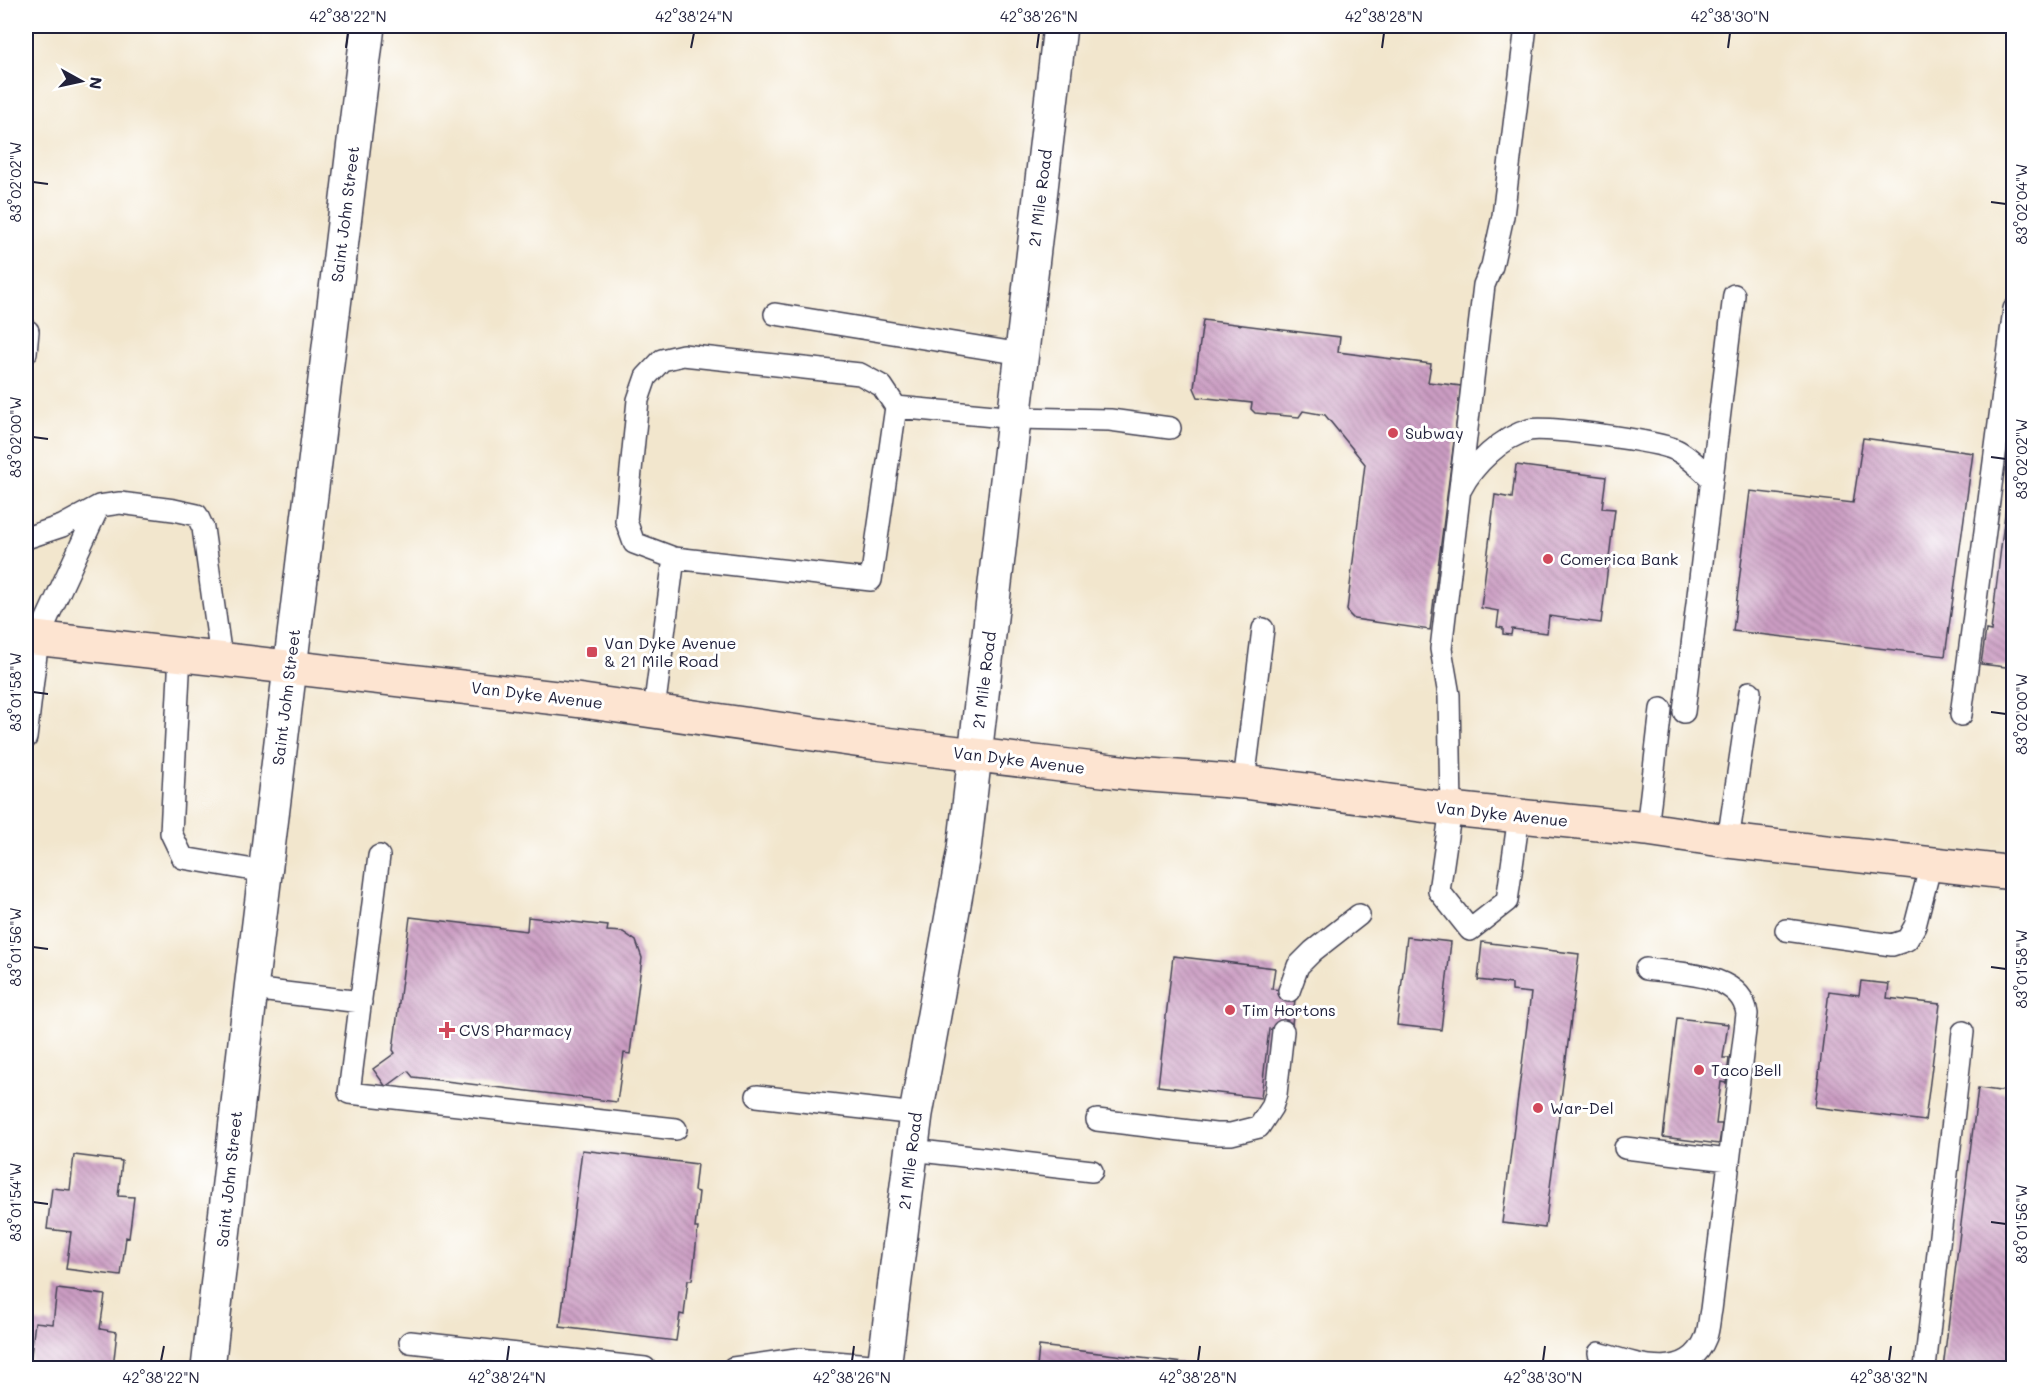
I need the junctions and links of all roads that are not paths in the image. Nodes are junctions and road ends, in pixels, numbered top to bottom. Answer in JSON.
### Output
{"nodes":[{"id":1,"x":368,"y":26,"type":"edge"},
{"id":2,"x":1060,"y":26,"type":"edge"},
{"id":3,"x":1526,"y":26,"type":"edge"},
{"id":4,"x":1734,"y":295,"type":"dead end"},
{"id":5,"x":2013,"y":309,"type":"edge"},
{"id":6,"x":775,"y":314,"type":"dead end"},
{"id":7,"x":26,"y":331,"type":"edge"},
{"id":8,"x":26,"y":353,"type":"edge"},
{"id":9,"x":1022,"y":354,"type":"junction"},
{"id":10,"x":897,"y":408,"type":"junction"},
{"id":11,"x":1016,"y":418,"type":"junction"},
{"id":12,"x":1170,"y":428,"type":"dead end"},
{"id":13,"x":1712,"y":479,"type":"junction"},
{"id":14,"x":1460,"y":492,"type":"junction"},
{"id":15,"x":99,"y":507,"type":"junction"},
{"id":16,"x":26,"y":538,"type":"edge"},
{"id":17,"x":675,"y":558,"type":"junction"},
{"id":18,"x":1263,"y":629,"type":"dead end"},
{"id":19,"x":32,"y":637,"type":"edge"},
{"id":20,"x":180,"y":654,"type":"junction"},
{"id":21,"x":221,"y":658,"type":"junction"},
{"id":22,"x":290,"y":666,"type":"junction"},
{"id":23,"x":1750,"y":692,"type":"dead end"},
{"id":24,"x":1660,"y":709,"type":"dead end"},
{"id":25,"x":654,"y":710,"type":"junction"},
{"id":26,"x":1684,"y":712,"type":"dead end"},
{"id":27,"x":1961,"y":715,"type":"dead end"},
{"id":28,"x":26,"y":738,"type":"edge"},
{"id":29,"x":975,"y":754,"type":"junction"},
{"id":30,"x":1244,"y":782,"type":"junction"},
{"id":31,"x":1451,"y":809,"type":"junction"},
{"id":32,"x":1519,"y":816,"type":"junction"},
{"id":33,"x":1647,"y":829,"type":"junction"},
{"id":34,"x":1728,"y":841,"type":"junction"},
{"id":35,"x":379,"y":856,"type":"dead end"},
{"id":36,"x":1931,"y":864,"type":"junction"},
{"id":37,"x":265,"y":872,"type":"junction"},
{"id":38,"x":2013,"y":873,"type":"edge"},
{"id":39,"x":1359,"y":915,"type":"dead end"},
{"id":40,"x":1786,"y":930,"type":"dead end"},
{"id":41,"x":1646,"y":969,"type":"dead end"},
{"id":42,"x":251,"y":989,"type":"junction"},
{"id":43,"x":1289,"y":991,"type":"dead end"},
{"id":44,"x":361,"y":1002,"type":"junction"},
{"id":45,"x":1283,"y":1031,"type":"dead end"},
{"id":46,"x":1963,"y":1032,"type":"dead end"},
{"id":47,"x":757,"y":1096,"type":"dead end"},
{"id":48,"x":916,"y":1114,"type":"junction"},
{"id":49,"x":1097,"y":1120,"type":"dead end"},
{"id":50,"x":676,"y":1129,"type":"dead end"},
{"id":51,"x":1625,"y":1148,"type":"dead end"},
{"id":52,"x":912,"y":1150,"type":"junction"},
{"id":53,"x":1729,"y":1160,"type":"junction"},
{"id":54,"x":1092,"y":1171,"type":"dead end"},
{"id":55,"x":410,"y":1342,"type":"dead end"},
{"id":56,"x":1599,"y":1353,"type":"dead end"},
{"id":57,"x":884,"y":1367,"type":"edge"},
{"id":58,"x":208,"y":1368,"type":"edge"},
{"id":59,"x":645,"y":1368,"type":"edge"},
{"id":60,"x":733,"y":1368,"type":"edge"},
{"id":61,"x":1925,"y":1368,"type":"edge"}],
"edges":[{"from":1,"to":22,"type":"street","name":"Saint John Street"},
{"from":2,"to":9,"type":"street","name":"21 Mile Road"},
{"from":3,"to":14,"type":"lane"},
{"from":4,"to":13,"type":"lane"},
{"from":5,"to":27,"type":"lane"},
{"from":6,"to":9,"type":"lane"},
{"from":7,"to":8,"type":"lane"},
{"from":9,"to":11,"type":"street","name":"21 Mile Road"},
{"from":10,"to":11,"type":"lane"},
{"from":10,"to":17,"type":"lane"},
{"from":10,"to":17,"type":"lane"},
{"from":11,"to":12,"type":"lane"},
{"from":11,"to":29,"type":"street","name":"21 Mile Road"},
{"from":13,"to":14,"type":"lane"},
{"from":13,"to":26,"type":"lane"},
{"from":14,"to":31,"type":"lane"},
{"from":15,"to":16,"type":"lane"},
{"from":15,"to":19,"type":"lane"},
{"from":15,"to":21,"type":"lane"},
{"from":17,"to":25,"type":"lane"},
{"from":18,"to":30,"type":"lane"},
{"from":19,"to":20,"type":"main road","name":"Van Dyke Avenue"},
{"from":19,"to":28,"type":"lane"},
{"from":20,"to":21,"type":"main road","name":"Van Dyke Avenue"},
{"from":20,"to":37,"type":"lane"},
{"from":21,"to":22,"type":"main road","name":"Van Dyke Avenue"},
{"from":22,"to":25,"type":"main road","name":"Van Dyke Avenue"},
{"from":22,"to":37,"type":"street","name":"Saint John Street"},
{"from":23,"to":34,"type":"lane"},
{"from":24,"to":33,"type":"lane"},
{"from":25,"to":29,"type":"main road","name":"Van Dyke Avenue"},
{"from":29,"to":30,"type":"main road","name":"Van Dyke Avenue"},
{"from":29,"to":48,"type":"street","name":"21 Mile Road"},
{"from":30,"to":31,"type":"main road","name":"Van Dyke Avenue"},
{"from":31,"to":32,"type":"main road","name":"Van Dyke Avenue"},
{"from":31,"to":32,"type":"lane"},
{"from":32,"to":33,"type":"main road","name":"Van Dyke Avenue"},
{"from":33,"to":34,"type":"main road","name":"Van Dyke Avenue"},
{"from":34,"to":36,"type":"main road","name":"Van Dyke Avenue"},
{"from":35,"to":44,"type":"lane"},
{"from":36,"to":38,"type":"main road","name":"Van Dyke Avenue"},
{"from":36,"to":40,"type":"lane"},
{"from":37,"to":42,"type":"street","name":"Saint John Street"},
{"from":39,"to":43,"type":"lane"},
{"from":41,"to":53,"type":"lane"},
{"from":42,"to":44,"type":"lane"},
{"from":42,"to":58,"type":"street","name":"Saint John Street"},
{"from":44,"to":50,"type":"lane"},
{"from":45,"to":49,"type":"lane"},
{"from":46,"to":61,"type":"lane"},
{"from":47,"to":48,"type":"lane"},
{"from":48,"to":52,"type":"street","name":"21 Mile Road"},
{"from":51,"to":53,"type":"lane"},
{"from":52,"to":54,"type":"lane"},
{"from":52,"to":57,"type":"street","name":"21 Mile Road"},
{"from":53,"to":56,"type":"lane"},
{"from":55,"to":59,"type":"lane"},
{"from":57,"to":60,"type":"lane"}]}
